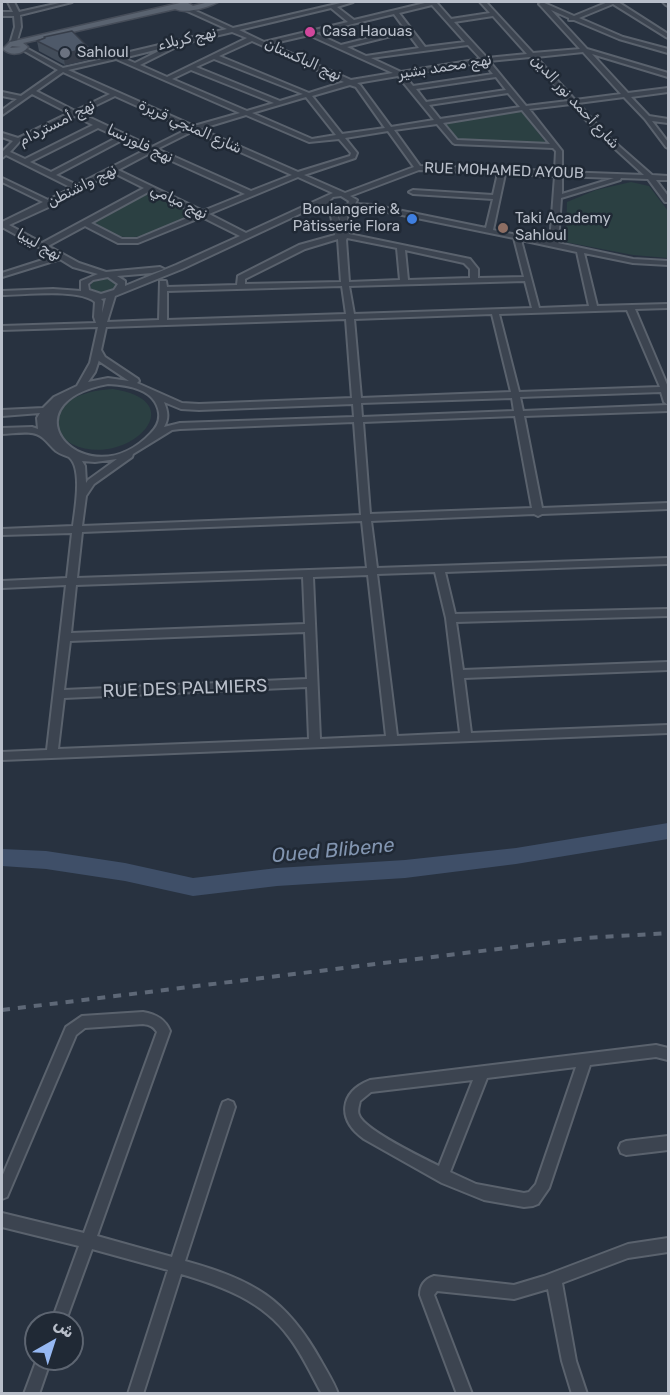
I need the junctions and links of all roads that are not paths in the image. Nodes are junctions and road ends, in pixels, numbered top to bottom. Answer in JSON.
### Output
{"nodes":[{"id":1,"x":11,"y":2,"type":"edge"},
{"id":2,"x":69,"y":2,"type":"edge"},
{"id":3,"x":203,"y":2,"type":"edge"},
{"id":4,"x":215,"y":2,"type":"edge"},
{"id":5,"x":320,"y":2,"type":"edge"},
{"id":6,"x":350,"y":2,"type":"edge"},
{"id":7,"x":433,"y":2,"type":"edge"},
{"id":8,"x":483,"y":2,"type":"edge"},
{"id":9,"x":614,"y":2,"type":"edge"},
{"id":10,"x":540,"y":3,"type":"edge"},
{"id":11,"x":182,"y":6,"type":"edge"},
{"id":12,"x":329,"y":6,"type":"junction"},
{"id":13,"x":395,"y":12,"type":"junction"},
{"id":14,"x":2,"y":14,"type":"edge"},
{"id":15,"x":19,"y":14,"type":"junction"},
{"id":16,"x":495,"y":14,"type":"junction"},
{"id":17,"x":574,"y":18,"type":"junction"},
{"id":18,"x":450,"y":21,"type":"junction"},
{"id":19,"x":354,"y":23,"type":"junction"},
{"id":20,"x":561,"y":24,"type":"junction"},
{"id":21,"x":232,"y":28,"type":"junction"},
{"id":22,"x":410,"y":30,"type":"junction"},
{"id":23,"x":310,"y":33,"type":"junction"},
{"id":24,"x":669,"y":36,"type":"edge"},
{"id":25,"x":253,"y":38,"type":"junction"},
{"id":26,"x":188,"y":40,"type":"junction"},
{"id":27,"x":469,"y":43,"type":"junction"},
{"id":28,"x":266,"y":44,"type":"junction"},
{"id":29,"x":669,"y":44,"type":"edge"},
{"id":30,"x":15,"y":45,"type":"edge"},
{"id":31,"x":341,"y":47,"type":"junction"},
{"id":32,"x":657,"y":48,"type":"junction"},
{"id":33,"x":423,"y":49,"type":"junction"},
{"id":34,"x":584,"y":50,"type":"junction"},
{"id":35,"x":90,"y":51,"type":"edge"},
{"id":36,"x":669,"y":51,"type":"edge"},
{"id":37,"x":532,"y":55,"type":"junction"},
{"id":38,"x":114,"y":56,"type":"junction"},
{"id":39,"x":215,"y":57,"type":"junction"},
{"id":40,"x":367,"y":57,"type":"junction"},
{"id":41,"x":98,"y":60,"type":"junction"},
{"id":42,"x":485,"y":60,"type":"junction"},
{"id":43,"x":135,"y":65,"type":"junction"},
{"id":44,"x":192,"y":68,"type":"junction"},
{"id":45,"x":62,"y":70,"type":"junction"},
{"id":46,"x":400,"y":74,"type":"junction"},
{"id":47,"x":498,"y":75,"type":"junction"},
{"id":48,"x":669,"y":75,"type":"edge"},
{"id":49,"x":167,"y":79,"type":"junction"},
{"id":50,"x":352,"y":82,"type":"junction"},
{"id":51,"x":413,"y":88,"type":"junction"},
{"id":52,"x":669,"y":90,"type":"edge"},
{"id":53,"x":31,"y":91,"type":"junction"},
{"id":54,"x":509,"y":91,"type":"junction"},
{"id":55,"x":2,"y":94,"type":"edge"},
{"id":56,"x":115,"y":94,"type":"junction"},
{"id":57,"x":307,"y":94,"type":"junction"},
{"id":58,"x":627,"y":97,"type":"junction"},
{"id":59,"x":21,"y":98,"type":"junction"},
{"id":60,"x":277,"y":102,"type":"junction"},
{"id":61,"x":573,"y":102,"type":"junction"},
{"id":62,"x":426,"y":104,"type":"junction"},
{"id":63,"x":524,"y":108,"type":"junction"},
{"id":64,"x":244,"y":112,"type":"junction"},
{"id":65,"x":2,"y":113,"type":"edge"},
{"id":66,"x":75,"y":113,"type":"junction"},
{"id":67,"x":647,"y":118,"type":"junction"},
{"id":68,"x":669,"y":121,"type":"edge"},
{"id":69,"x":439,"y":122,"type":"junction"},
{"id":70,"x":98,"y":125,"type":"junction"},
{"id":71,"x":192,"y":129,"type":"junction"},
{"id":72,"x":389,"y":130,"type":"junction"},
{"id":73,"x":2,"y":135,"type":"edge"},
{"id":74,"x":125,"y":136,"type":"junction"},
{"id":75,"x":340,"y":137,"type":"junction"},
{"id":76,"x":18,"y":140,"type":"junction"},
{"id":77,"x":555,"y":146,"type":"junction"},
{"id":78,"x":669,"y":146,"type":"edge"},
{"id":79,"x":152,"y":150,"type":"junction"},
{"id":80,"x":3,"y":154,"type":"edge"},
{"id":81,"x":27,"y":161,"type":"junction"},
{"id":82,"x":418,"y":168,"type":"junction"},
{"id":83,"x":113,"y":171,"type":"junction"},
{"id":84,"x":502,"y":172,"type":"junction"},
{"id":85,"x":560,"y":173,"type":"junction"},
{"id":86,"x":52,"y":174,"type":"junction"},
{"id":87,"x":297,"y":175,"type":"junction"},
{"id":88,"x":627,"y":176,"type":"junction"},
{"id":89,"x":650,"y":177,"type":"junction"},
{"id":90,"x":669,"y":178,"type":"edge"},
{"id":91,"x":2,"y":180,"type":"edge"},
{"id":92,"x":318,"y":185,"type":"junction"},
{"id":93,"x":78,"y":188,"type":"junction"},
{"id":94,"x":150,"y":188,"type":"junction"},
{"id":95,"x":413,"y":192,"type":"dead end"},
{"id":96,"x":251,"y":194,"type":"junction"},
{"id":97,"x":343,"y":194,"type":"junction"},
{"id":98,"x":496,"y":197,"type":"junction"},
{"id":99,"x":558,"y":197,"type":"junction"},
{"id":100,"x":669,"y":200,"type":"edge"},
{"id":101,"x":329,"y":202,"type":"junction"},
{"id":102,"x":50,"y":203,"type":"junction"},
{"id":103,"x":350,"y":205,"type":"junction"},
{"id":104,"x":203,"y":214,"type":"junction"},
{"id":105,"x":86,"y":223,"type":"junction"},
{"id":106,"x":3,"y":225,"type":"edge"},
{"id":107,"x":489,"y":231,"type":"junction"},
{"id":108,"x":246,"y":235,"type":"junction"},
{"id":109,"x":342,"y":237,"type":"junction"},
{"id":110,"x":517,"y":237,"type":"junction"},
{"id":111,"x":554,"y":244,"type":"junction"},
{"id":112,"x":41,"y":247,"type":"junction"},
{"id":113,"x":401,"y":247,"type":"junction"},
{"id":114,"x":580,"y":250,"type":"junction"},
{"id":115,"x":60,"y":257,"type":"junction"},
{"id":116,"x":194,"y":258,"type":"junction"},
{"id":117,"x":669,"y":264,"type":"edge"},
{"id":118,"x":76,"y":265,"type":"junction"},
{"id":119,"x":163,"y":273,"type":"junction"},
{"id":120,"x":109,"y":274,"type":"junction"},
{"id":121,"x":2,"y":275,"type":"edge"},
{"id":122,"x":528,"y":279,"type":"junction"},
{"id":123,"x":474,"y":280,"type":"junction"},
{"id":124,"x":85,"y":281,"type":"junction"},
{"id":125,"x":404,"y":282,"type":"junction"},
{"id":126,"x":345,"y":284,"type":"junction"},
{"id":127,"x":241,"y":286,"type":"junction"},
{"id":128,"x":163,"y":290,"type":"junction"},
{"id":129,"x":53,"y":291,"type":"junction"},
{"id":130,"x":2,"y":293,"type":"edge"},
{"id":131,"x":113,"y":294,"type":"junction"},
{"id":132,"x":91,"y":295,"type":"junction"},
{"id":133,"x":669,"y":306,"type":"edge"},
{"id":134,"x":593,"y":307,"type":"junction"},
{"id":135,"x":630,"y":307,"type":"junction"},
{"id":136,"x":536,"y":310,"type":"junction"},
{"id":137,"x":495,"y":312,"type":"junction"},
{"id":138,"x":350,"y":316,"type":"junction"},
{"id":139,"x":163,"y":323,"type":"junction"},
{"id":140,"x":101,"y":325,"type":"junction"},
{"id":141,"x":2,"y":328,"type":"edge"},
{"id":142,"x":97,"y":350,"type":"junction"},
{"id":143,"x":81,"y":385,"type":"junction"},
{"id":144,"x":145,"y":388,"type":"junction"},
{"id":145,"x":667,"y":389,"type":"edge"},
{"id":146,"x":515,"y":393,"type":"junction"},
{"id":147,"x":155,"y":395,"type":"junction"},
{"id":148,"x":356,"y":401,"type":"junction"},
{"id":149,"x":669,"y":402,"type":"edge"},
{"id":150,"x":669,"y":408,"type":"edge"},
{"id":151,"x":46,"y":410,"type":"junction"},
{"id":152,"x":2,"y":413,"type":"edge"},
{"id":153,"x":518,"y":414,"type":"junction"},
{"id":154,"x":359,"y":419,"type":"junction"},
{"id":155,"x":2,"y":431,"type":"edge"},
{"id":156,"x":45,"y":435,"type":"junction"},
{"id":157,"x":154,"y":438,"type":"junction"},
{"id":158,"x":138,"y":449,"type":"junction"},
{"id":159,"x":72,"y":455,"type":"junction"},
{"id":160,"x":81,"y":495,"type":"junction"},
{"id":161,"x":667,"y":506,"type":"edge"},
{"id":162,"x":538,"y":513,"type":"junction"},
{"id":163,"x":366,"y":518,"type":"junction"},
{"id":164,"x":669,"y":518,"type":"edge"},
{"id":165,"x":77,"y":530,"type":"junction"},
{"id":166,"x":2,"y":532,"type":"edge"},
{"id":167,"x":669,"y":561,"type":"edge"},
{"id":168,"x":439,"y":569,"type":"junction"},
{"id":169,"x":373,"y":572,"type":"junction"},
{"id":170,"x":308,"y":573,"type":"junction"},
{"id":171,"x":71,"y":580,"type":"junction"},
{"id":172,"x":2,"y":584,"type":"edge"},
{"id":173,"x":669,"y":612,"type":"edge"},
{"id":174,"x":451,"y":618,"type":"junction"},
{"id":175,"x":310,"y":628,"type":"junction"},
{"id":176,"x":65,"y":637,"type":"junction"},
{"id":177,"x":669,"y":666,"type":"edge"},
{"id":178,"x":458,"y":674,"type":"junction"},
{"id":179,"x":312,"y":683,"type":"junction"},
{"id":180,"x":59,"y":694,"type":"junction"},
{"id":181,"x":669,"y":729,"type":"edge"},
{"id":182,"x":466,"y":737,"type":"junction"},
{"id":183,"x":392,"y":740,"type":"junction"},
{"id":184,"x":315,"y":743,"type":"junction"},
{"id":185,"x":52,"y":754,"type":"junction"},
{"id":186,"x":2,"y":756,"type":"edge"},
{"id":187,"x":669,"y":1054,"type":"edge"},
{"id":188,"x":585,"y":1059,"type":"junction"},
{"id":189,"x":483,"y":1072,"type":"junction"},
{"id":190,"x":228,"y":1107,"type":"dead end"},
{"id":191,"x":669,"y":1143,"type":"edge"},
{"id":192,"x":626,"y":1148,"type":"dead end"},
{"id":193,"x":442,"y":1175,"type":"junction"},
{"id":194,"x":2,"y":1192,"type":"edge"},
{"id":195,"x":2,"y":1220,"type":"edge"},
{"id":196,"x":90,"y":1240,"type":"junction"},
{"id":197,"x":669,"y":1245,"type":"edge"},
{"id":198,"x":178,"y":1266,"type":"junction"},
{"id":199,"x":554,"y":1280,"type":"junction"},
{"id":200,"x":63,"y":1311,"type":"edge"},
{"id":201,"x":40,"y":1371,"type":"edge"},
{"id":202,"x":31,"y":1394,"type":"edge"},
{"id":203,"x":135,"y":1394,"type":"edge"},
{"id":204,"x":331,"y":1394,"type":"edge"},
{"id":205,"x":465,"y":1394,"type":"edge"},
{"id":206,"x":580,"y":1394,"type":"edge"}],
"edges":[{"from":1,"to":15,"type":"street"},
{"from":2,"to":15,"type":"street"},
{"from":3,"to":11,"type":"main road"},
{"from":4,"to":11,"type":"main road"},
{"from":5,"to":12,"type":"street"},
{"from":6,"to":12,"type":"street","name":"نهج كربلاء"},
{"from":7,"to":13,"type":"street"},
{"from":7,"to":18,"type":"street"},
{"from":8,"to":16,"type":"street","name":"شارع أحمد نور الدين"},
{"from":9,"to":17,"type":"street"},
{"from":9,"to":24,"type":"street"},
{"from":10,"to":17,"type":"street"},
{"from":10,"to":20,"type":"street"},
{"from":11,"to":21,"type":"street","name":"نهج الباكستان"},
{"from":11,"to":30,"type":"main road"},
{"from":11,"to":30,"type":"main road"},
{"from":12,"to":19,"type":"street"},
{"from":12,"to":21,"type":"street","name":"نهج كربلاء"},
{"from":13,"to":19,"type":"street"},
{"from":13,"to":22,"type":"street"},
{"from":14,"to":15,"type":"street"},
{"from":15,"to":30,"type":"street"},
{"from":16,"to":18,"type":"street"},
{"from":16,"to":37,"type":"street","name":"شارع أحمد نور الدين"},
{"from":17,"to":20,"type":"street"},
{"from":17,"to":32,"type":"street"},
{"from":18,"to":27,"type":"street"},
{"from":19,"to":23,"type":"street"},
{"from":20,"to":34,"type":"street"},
{"from":21,"to":25,"type":"street","name":"نهج الباكستان"},
{"from":21,"to":26,"type":"street","name":"نهج كربلاء"},
{"from":22,"to":31,"type":"street"},
{"from":22,"to":33,"type":"street"},
{"from":23,"to":28,"type":"street"},
{"from":23,"to":31,"type":"street"},
{"from":25,"to":28,"type":"street","name":"نهج الباكستان"},
{"from":25,"to":39,"type":"street"},
{"from":26,"to":38,"type":"street","name":"نهج كربلاء"},
{"from":26,"to":43,"type":"street"},
{"from":27,"to":33,"type":"street"},
{"from":27,"to":42,"type":"street"},
{"from":28,"to":50,"type":"street","name":"نهج الباكستان"},
{"from":29,"to":32,"type":"street"},
{"from":30,"to":45,"type":"street","name":"شارع المنجي قريرة"},
{"from":30,"to":45,"type":"street","name":"شارع المنجي قريرة"},
{"from":31,"to":40,"type":"street"},
{"from":32,"to":36,"type":"street"},
{"from":33,"to":40,"type":"street"},
{"from":34,"to":37,"type":"street","name":"نهج محمد بشير"},
{"from":34,"to":48,"type":"street"},
{"from":34,"to":58,"type":"street"},
{"from":35,"to":41,"type":"street"},
{"from":37,"to":42,"type":"street","name":"نهج محمد بشير"},
{"from":37,"to":61,"type":"street","name":"شارع أحمد نور الدين"},
{"from":38,"to":41,"type":"street","name":"نهج كربلاء"},
{"from":38,"to":43,"type":"street"},
{"from":39,"to":44,"type":"street"},
{"from":39,"to":57,"type":"street"},
{"from":40,"to":46,"type":"street"},
{"from":41,"to":45,"type":"street","name":"نهج كربلاء"},
{"from":42,"to":46,"type":"street","name":"نهج محمد بشير"},
{"from":42,"to":47,"type":"street"},
{"from":43,"to":49,"type":"street"},
{"from":44,"to":49,"type":"street"},
{"from":44,"to":60,"type":"street"},
{"from":45,"to":53,"type":"street","name":"نهج كربلاء"},
{"from":45,"to":56,"type":"street","name":"شارع المنجي قريرة"},
{"from":46,"to":50,"type":"street","name":"نهج محمد بشير"},
{"from":46,"to":51,"type":"street"},
{"from":47,"to":51,"type":"street"},
{"from":47,"to":54,"type":"street"},
{"from":49,"to":64,"type":"street"},
{"from":50,"to":57,"type":"street","name":"نهج محمد بشير"},
{"from":50,"to":72,"type":"street","name":"نهج الباكستان"},
{"from":51,"to":62,"type":"street"},
{"from":52,"to":58,"type":"street"},
{"from":53,"to":59,"type":"street","name":"نهج كربلاء"},
{"from":53,"to":66,"type":"street","name":"نهج فلورنسا"},
{"from":54,"to":62,"type":"street"},
{"from":54,"to":63,"type":"street"},
{"from":55,"to":59,"type":"street"},
{"from":56,"to":66,"type":"street","name":"نهج أمستردام"},
{"from":56,"to":71,"type":"street","name":"شارع المنجي قريرة"},
{"from":57,"to":60,"type":"street","name":"نهج محمد بشير"},
{"from":57,"to":75,"type":"street"},
{"from":58,"to":61,"type":"street"},
{"from":58,"to":67,"type":"street"},
{"from":59,"to":65,"type":"street","name":"نهج كربلاء"},
{"from":60,"to":64,"type":"street","name":"نهج محمد بشير"},
{"from":61,"to":63,"type":"street"},
{"from":61,"to":89,"type":"street","name":"شارع أحمد نور الدين"},
{"from":62,"to":69,"type":"street"},
{"from":63,"to":69,"type":"street"},
{"from":63,"to":77,"type":"street"},
{"from":64,"to":71,"type":"street","name":"نهج واشنطن"},
{"from":64,"to":75,"type":"street"},
{"from":66,"to":70,"type":"street","name":"نهج فلورنسا"},
{"from":66,"to":76,"type":"street","name":"نهج أمستردام"},
{"from":67,"to":68,"type":"street"},
{"from":67,"to":78,"type":"street"},
{"from":69,"to":72,"type":"street"},
{"from":69,"to":77,"type":"street"},
{"from":70,"to":74,"type":"street","name":"نهج فلورنسا"},
{"from":70,"to":81,"type":"street"},
{"from":71,"to":79,"type":"street","name":"نهج واشنطن"},
{"from":71,"to":87,"type":"street","name":"شارع المنجي قريرة"},
{"from":72,"to":75,"type":"street"},
{"from":72,"to":82,"type":"street","name":"نهج الباكستان"},
{"from":73,"to":76,"type":"street"},
{"from":74,"to":79,"type":"street","name":"نهج فلورنسا"},
{"from":74,"to":86,"type":"street"},
{"from":75,"to":87,"type":"street"},
{"from":76,"to":80,"type":"street","name":"نهج أمستردام"},
{"from":77,"to":85,"type":"street"},
{"from":79,"to":83,"type":"street","name":"نهج واشنطن"},
{"from":79,"to":96,"type":"street","name":"نهج فلورنسا"},
{"from":80,"to":81,"type":"street"},
{"from":81,"to":86,"type":"street"},
{"from":82,"to":84,"type":"street","name":"RUE MOHAMED AYOUB"},
{"from":82,"to":97,"type":"street","name":"RUE MOHAMED AYOUB"},
{"from":83,"to":93,"type":"street","name":"نهج واشنطن"},
{"from":83,"to":94,"type":"street","name":"نهج ميامي"},
{"from":84,"to":85,"type":"street","name":"RUE MOHAMED AYOUB"},
{"from":84,"to":98,"type":"street"},
{"from":85,"to":88,"type":"street","name":"RUE MOHAMED AYOUB"},
{"from":85,"to":99,"type":"street"},
{"from":86,"to":93,"type":"street"},
{"from":87,"to":92,"type":"street","name":"شارع المنجي قريرة"},
{"from":87,"to":96,"type":"street"},
{"from":88,"to":89,"type":"street","name":"RUE MOHAMED AYOUB"},
{"from":88,"to":99,"type":"street"},
{"from":89,"to":90,"type":"street","name":"RUE MOHAMED AYOUB"},
{"from":89,"to":100,"type":"street","name":"شارع أحمد نور الدين"},
{"from":91,"to":102,"type":"street"},
{"from":92,"to":97,"type":"street","name":"شارع المنجي قريرة"},
{"from":92,"to":101,"type":"street","name":"شارع المنجي قريرة"},
{"from":93,"to":102,"type":"street","name":"نهج واشنطن"},
{"from":94,"to":104,"type":"street","name":"نهج ميامي"},
{"from":94,"to":105,"type":"street"},
{"from":95,"to":98,"type":"street"},
{"from":96,"to":104,"type":"street"},
{"from":97,"to":101,"type":"street","name":"RUE MOHAMED AYOUB"},
{"from":97,"to":103,"type":"street","name":"شارع المنجي قريرة"},
{"from":98,"to":107,"type":"street"},
{"from":99,"to":111,"type":"street"},
{"from":101,"to":103,"type":"street"},
{"from":101,"to":108,"type":"street","name":"RUE MOHAMED AYOUB"},
{"from":101,"to":109,"type":"street"},
{"from":102,"to":106,"type":"street","name":"نهج واشنطن"},
{"from":103,"to":107,"type":"street"},
{"from":103,"to":109,"type":"street"},
{"from":104,"to":105,"type":"street"},
{"from":104,"to":108,"type":"street","name":"نهج ميامي"},
{"from":105,"to":112,"type":"street"},
{"from":106,"to":112,"type":"street","name":"نهج ليبيا"},
{"from":107,"to":110,"type":"street"},
{"from":108,"to":116,"type":"street","name":"RUE MOHAMED AYOUB"},
{"from":109,"to":113,"type":"street"},
{"from":109,"to":126,"type":"street"},
{"from":109,"to":127,"type":"street"},
{"from":110,"to":111,"type":"street"},
{"from":110,"to":122,"type":"street"},
{"from":111,"to":114,"type":"street"},
{"from":112,"to":115,"type":"street","name":"نهج ليبيا"},
{"from":113,"to":123,"type":"street"},
{"from":113,"to":125,"type":"street"},
{"from":114,"to":117,"type":"street"},
{"from":114,"to":134,"type":"street"},
{"from":115,"to":118,"type":"street","name":"نهج ليبيا"},
{"from":115,"to":121,"type":"street"},
{"from":116,"to":119,"type":"street"},
{"from":116,"to":120,"type":"street"},
{"from":118,"to":120,"type":"street","name":"نهج ليبيا"},
{"from":118,"to":124,"type":"street","name":"نهج ليبيا"},
{"from":119,"to":128,"type":"street"},
{"from":119,"to":131,"type":"street"},
{"from":120,"to":124,"type":"street"},
{"from":120,"to":131,"type":"street"},
{"from":122,"to":123,"type":"street"},
{"from":122,"to":136,"type":"street"},
{"from":123,"to":125,"type":"street"},
{"from":124,"to":129,"type":"street"},
{"from":124,"to":132,"type":"street","name":"نهج ليبيا"},
{"from":125,"to":126,"type":"street"},
{"from":126,"to":127,"type":"street"},
{"from":126,"to":138,"type":"street"},
{"from":127,"to":128,"type":"street"},
{"from":128,"to":139,"type":"street"},
{"from":129,"to":130,"type":"street"},
{"from":129,"to":132,"type":"street"},
{"from":131,"to":132,"type":"street"},
{"from":131,"to":140,"type":"street"},
{"from":132,"to":140,"type":"street","name":"نهج ليبيا"},
{"from":133,"to":135,"type":"street"},
{"from":134,"to":135,"type":"street"},
{"from":134,"to":136,"type":"street"},
{"from":135,"to":145,"type":"street"},
{"from":136,"to":137,"type":"street"},
{"from":137,"to":138,"type":"street"},
{"from":137,"to":146,"type":"street"},
{"from":138,"to":139,"type":"street"},
{"from":138,"to":148,"type":"street"},
{"from":139,"to":140,"type":"street"},
{"from":140,"to":141,"type":"street"},
{"from":140,"to":142,"type":"street"},
{"from":142,"to":143,"type":"street"},
{"from":142,"to":144,"type":"street"},
{"from":143,"to":144,"type":"street"},
{"from":143,"to":151,"type":"street"},
{"from":144,"to":147,"type":"street"},
{"from":145,"to":146,"type":"street"},
{"from":145,"to":149,"type":"street"},
{"from":146,"to":148,"type":"street"},
{"from":146,"to":153,"type":"street"},
{"from":147,"to":148,"type":"street"},
{"from":147,"to":157,"type":"street"},
{"from":148,"to":154,"type":"street"},
{"from":150,"to":153,"type":"street"},
{"from":151,"to":152,"type":"street"},
{"from":151,"to":156,"type":"street"},
{"from":153,"to":154,"type":"street"},
{"from":153,"to":162,"type":"street"},
{"from":154,"to":157,"type":"street"},
{"from":154,"to":163,"type":"street"},
{"from":155,"to":156,"type":"street"},
{"from":156,"to":159,"type":"street"},
{"from":157,"to":158,"type":"street"},
{"from":158,"to":159,"type":"street"},
{"from":158,"to":160,"type":"street"},
{"from":159,"to":160,"type":"street"},
{"from":160,"to":165,"type":"street"},
{"from":161,"to":162,"type":"street"},
{"from":161,"to":164,"type":"street"},
{"from":162,"to":163,"type":"street"},
{"from":163,"to":165,"type":"street"},
{"from":163,"to":169,"type":"street"},
{"from":165,"to":166,"type":"street"},
{"from":165,"to":171,"type":"street"},
{"from":167,"to":168,"type":"street"},
{"from":168,"to":169,"type":"street"},
{"from":168,"to":174,"type":"street"},
{"from":169,"to":170,"type":"street"},
{"from":169,"to":183,"type":"street"},
{"from":170,"to":171,"type":"street"},
{"from":170,"to":175,"type":"street"},
{"from":171,"to":172,"type":"street"},
{"from":171,"to":176,"type":"street"},
{"from":173,"to":174,"type":"street"},
{"from":174,"to":178,"type":"street"},
{"from":175,"to":176,"type":"street"},
{"from":175,"to":179,"type":"street"},
{"from":176,"to":180,"type":"street"},
{"from":177,"to":178,"type":"street"},
{"from":178,"to":182,"type":"street"},
{"from":179,"to":180,"type":"street","name":"RUE DES PALMIERS"},
{"from":179,"to":184,"type":"street"},
{"from":180,"to":185,"type":"street"},
{"from":181,"to":182,"type":"street"},
{"from":182,"to":183,"type":"street"},
{"from":183,"to":184,"type":"street"},
{"from":184,"to":185,"type":"street"},
{"from":185,"to":186,"type":"street"},
{"from":187,"to":188,"type":"street"},
{"from":188,"to":189,"type":"street"},
{"from":188,"to":193,"type":"street"},
{"from":189,"to":193,"type":"street"},
{"from":189,"to":193,"type":"street"},
{"from":190,"to":198,"type":"street"},
{"from":191,"to":192,"type":"street"},
{"from":194,"to":196,"type":"street"},
{"from":195,"to":196,"type":"street"},
{"from":196,"to":198,"type":"street"},
{"from":196,"to":200,"type":"street"},
{"from":197,"to":199,"type":"street"},
{"from":198,"to":203,"type":"street"},
{"from":198,"to":204,"type":"street"},
{"from":199,"to":205,"type":"street"},
{"from":199,"to":206,"type":"street"},
{"from":201,"to":202,"type":"street"}]}
